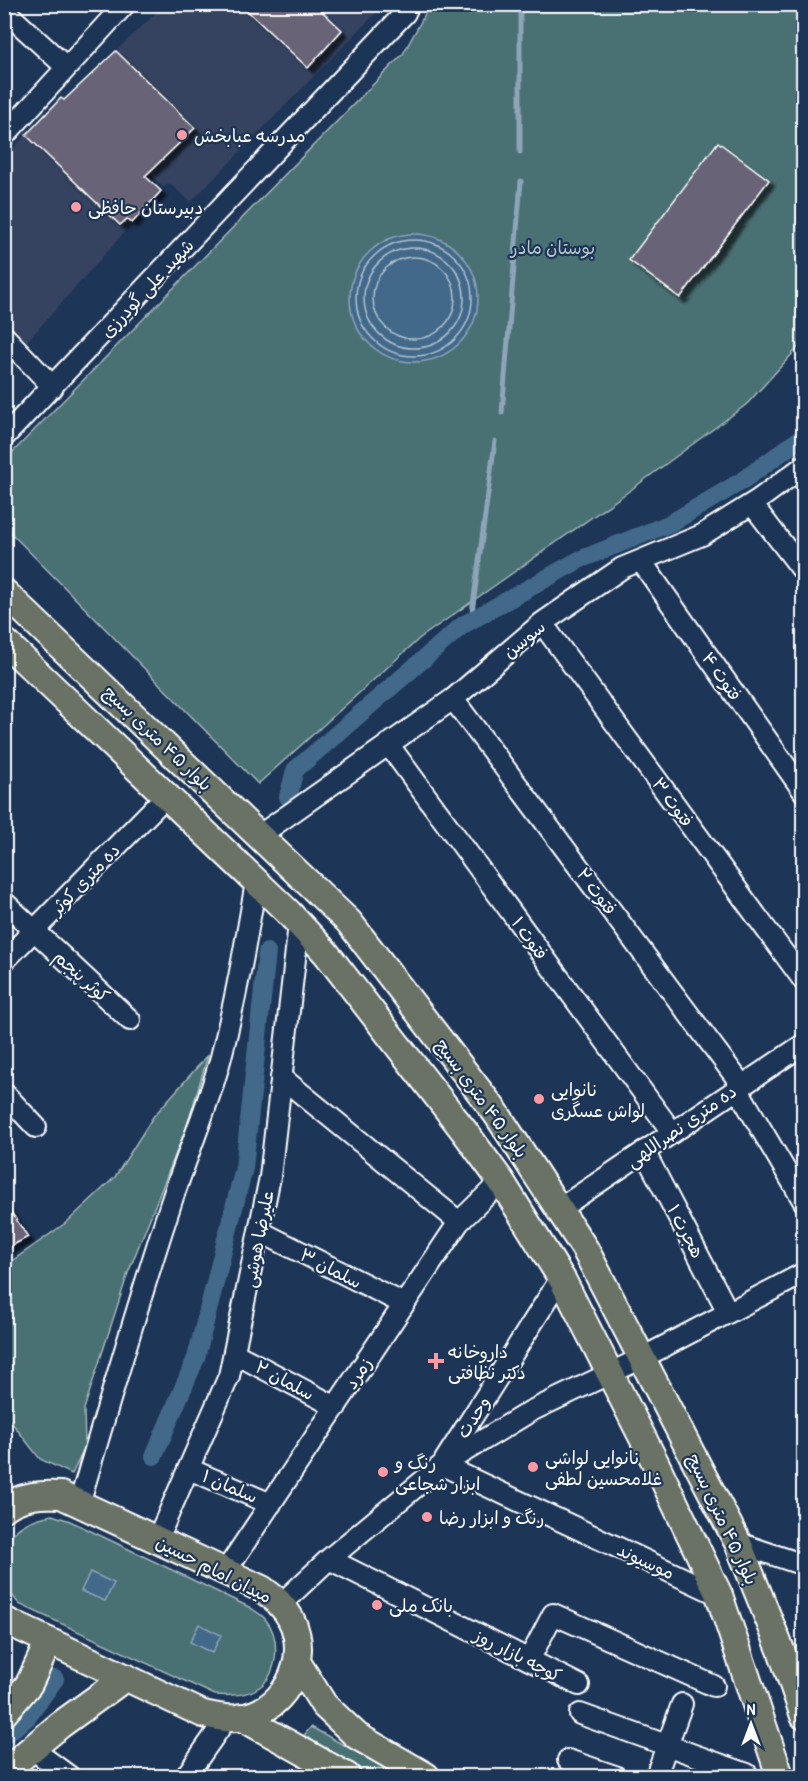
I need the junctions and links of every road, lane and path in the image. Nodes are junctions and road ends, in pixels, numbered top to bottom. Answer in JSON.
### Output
{"nodes":[{"id":1,"x":125,"y":4,"type":"edge"},
{"id":2,"x":409,"y":4,"type":"edge"},
{"id":3,"x":4,"y":10,"type":"edge"},
{"id":4,"x":66,"y":67,"type":"junction"},
{"id":5,"x":4,"y":136,"type":"edge"},
{"id":6,"x":4,"y":336,"type":"edge"},
{"id":7,"x":53,"y":387,"type":"junction"},
{"id":8,"x":4,"y":437,"type":"edge"},
{"id":9,"x":804,"y":466,"type":"edge"},
{"id":10,"x":752,"y":504,"type":"junction"},
{"id":11,"x":641,"y":561,"type":"junction"},
{"id":12,"x":804,"y":572,"type":"edge"},
{"id":13,"x":4,"y":592,"type":"edge"},
{"id":14,"x":542,"y":623,"type":"junction"},
{"id":15,"x":8,"y":651,"type":"edge"},
{"id":16,"x":453,"y":699,"type":"junction"},
{"id":17,"x":388,"y":744,"type":"junction"},
{"id":18,"x":804,"y":792,"type":"edge"},
{"id":19,"x":166,"y":796,"type":"junction"},
{"id":20,"x":260,"y":836,"type":"junction"},
{"id":21,"x":256,"y":882,"type":"junction"},
{"id":22,"x":4,"y":903,"type":"edge"},
{"id":23,"x":299,"y":924,"type":"junction"},
{"id":24,"x":33,"y":932,"type":"junction"},
{"id":25,"x":4,"y":962,"type":"edge"},
{"id":26,"x":804,"y":981,"type":"edge"},
{"id":27,"x":130,"y":1020,"type":"dead end"},
{"id":28,"x":804,"y":1044,"type":"edge"},
{"id":29,"x":281,"y":1077,"type":"junction"},
{"id":30,"x":739,"y":1086,"type":"junction"},
{"id":31,"x":4,"y":1093,"type":"edge"},
{"id":32,"x":496,"y":1113,"type":"junction"},
{"id":33,"x":36,"y":1127,"type":"dead end"},
{"id":34,"x":465,"y":1132,"type":"junction"},
{"id":35,"x":672,"y":1132,"type":"junction"},
{"id":36,"x":644,"y":1151,"type":"junction"},
{"id":37,"x":501,"y":1181,"type":"junction"},
{"id":38,"x":804,"y":1202,"type":"edge"},
{"id":39,"x":559,"y":1209,"type":"junction"},
{"id":40,"x":459,"y":1222,"type":"junction"},
{"id":41,"x":259,"y":1231,"type":"junction"},
{"id":42,"x":561,"y":1278,"type":"junction"},
{"id":43,"x":802,"y":1279,"type":"edge"},
{"id":44,"x":404,"y":1304,"type":"junction"},
{"id":45,"x":728,"y":1312,"type":"junction"},
{"id":46,"x":234,"y":1353,"type":"junction"},
{"id":47,"x":642,"y":1358,"type":"junction"},
{"id":48,"x":610,"y":1372,"type":"junction"},
{"id":49,"x":336,"y":1407,"type":"junction"},
{"id":50,"x":442,"y":1465,"type":"junction"},
{"id":51,"x":189,"y":1469,"type":"junction"},
{"id":52,"x":8,"y":1500,"type":"edge"},
{"id":53,"x":79,"y":1504,"type":"junction"},
{"id":54,"x":271,"y":1504,"type":"junction"},
{"id":55,"x":157,"y":1540,"type":"junction"},
{"id":56,"x":738,"y":1543,"type":"junction"},
{"id":57,"x":329,"y":1559,"type":"junction"},
{"id":58,"x":804,"y":1565,"type":"edge"},
{"id":59,"x":225,"y":1572,"type":"junction"},
{"id":60,"x":719,"y":1595,"type":"junction"},
{"id":61,"x":281,"y":1604,"type":"junction"},
{"id":62,"x":4,"y":1620,"type":"edge"},
{"id":63,"x":49,"y":1641,"type":"junction"},
{"id":64,"x":529,"y":1660,"type":"junction"},
{"id":65,"x":297,"y":1662,"type":"junction"},
{"id":66,"x":126,"y":1677,"type":"junction"},
{"id":67,"x":579,"y":1685,"type":"dead end"},
{"id":68,"x":714,"y":1686,"type":"dead end"},
{"id":69,"x":682,"y":1704,"type":"dead end"},
{"id":70,"x":4,"y":1713,"type":"edge"},
{"id":71,"x":580,"y":1714,"type":"dead end"},
{"id":72,"x":804,"y":1716,"type":"edge"},
{"id":73,"x":233,"y":1718,"type":"junction"},
{"id":74,"x":667,"y":1746,"type":"junction"},
{"id":75,"x":32,"y":1749,"type":"junction"},
{"id":76,"x":568,"y":1760,"type":"dead end"},
{"id":77,"x":4,"y":1772,"type":"edge"},
{"id":78,"x":747,"y":1774,"type":"dead end"},
{"id":79,"x":69,"y":1776,"type":"edge"},
{"id":80,"x":186,"y":1776,"type":"edge"},
{"id":81,"x":347,"y":1776,"type":"edge"},
{"id":82,"x":426,"y":1776,"type":"edge"},
{"id":83,"x":615,"y":1776,"type":"edge"},
{"id":84,"x":656,"y":1776,"type":"edge"},
{"id":85,"x":780,"y":1776,"type":"edge"}],
"edges":[{"from":1,"to":4,"type":"street"},
{"from":2,"to":7,"type":"street","name":"شهید علی گودرزی"},
{"from":3,"to":4,"type":"street"},
{"from":4,"to":5,"type":"street"},
{"from":6,"to":7,"type":"street"},
{"from":7,"to":8,"type":"street","name":"شهید علی گودرزی"},
{"from":9,"to":10,"type":"street","name":"سوسن"},
{"from":10,"to":11,"type":"street","name":"سوسن"},
{"from":10,"to":12,"type":"street"},
{"from":11,"to":14,"type":"street","name":"سوسن"},
{"from":11,"to":18,"type":"street","name":"فتوت ۴"},
{"from":13,"to":20,"type":"main road","name":"بلوار ۴۵ متری بسیج"},
{"from":14,"to":16,"type":"street","name":"سوسن"},
{"from":14,"to":26,"type":"street","name":"فتوت ۳"},
{"from":15,"to":19,"type":"main road","name":"بلوار ۴۵ متری بسیج"},
{"from":16,"to":17,"type":"street","name":"سوسن"},
{"from":16,"to":30,"type":"street","name":"فتوت ۲"},
{"from":17,"to":20,"type":"street","name":"سوسن"},
{"from":17,"to":35,"type":"street","name":"فتوت ۱"},
{"from":19,"to":21,"type":"main road","name":"بلوار ۴۵ متری بسیج"},
{"from":19,"to":24,"type":"street","name":"ده متری کوثر"},
{"from":20,"to":32,"type":"main road","name":"بلوار ۴۵ متری بسیج"},
{"from":21,"to":23,"type":"main road","name":"بلوار ۴۵ متری بسیج"},
{"from":21,"to":53,"type":"street"},
{"from":22,"to":24,"type":"street","name":"کوثر پنجم"},
{"from":23,"to":29,"type":"street","name":"علیرضا هوشی"},
{"from":23,"to":34,"type":"main road","name":"بلوار ۴۵ متری بسیج"},
{"from":24,"to":25,"type":"street","name":"ده متری کوثر"},
{"from":24,"to":27,"type":"street","name":"کوثر پنجم"},
{"from":28,"to":30,"type":"street","name":"ده متری نصراللهی"},
{"from":29,"to":40,"type":"street"},
{"from":29,"to":41,"type":"street","name":"علیرضا هوشی"},
{"from":30,"to":35,"type":"street","name":"ده متری نصراللهی"},
{"from":30,"to":38,"type":"street","name":"فتوت ۲"},
{"from":31,"to":33,"type":"street"},
{"from":32,"to":34,"type":"main road"},
{"from":32,"to":39,"type":"main road","name":"بلوار ۴۵ متری بسیج"},
{"from":34,"to":37,"type":"main road","name":"بلوار ۴۵ متری بسیج"},
{"from":35,"to":36,"type":"street","name":"ده متری نصراللهی"},
{"from":36,"to":39,"type":"street","name":"ده متری نصراللهی"},
{"from":36,"to":45,"type":"street","name":"هجرت ۱"},
{"from":37,"to":40,"type":"street","name":"زمرد"},
{"from":37,"to":42,"type":"main road","name":"بلوار ۴۵ متری بسیج"},
{"from":39,"to":47,"type":"main road","name":"بلوار ۴۵ متری بسیج"},
{"from":40,"to":44,"type":"street","name":"زمرد"},
{"from":41,"to":44,"type":"street","name":"سلمان ۳"},
{"from":41,"to":46,"type":"street","name":"علیرضا هوشی"},
{"from":42,"to":48,"type":"main road","name":"بلوار ۴۵ متری بسیج"},
{"from":42,"to":50,"type":"street","name":"وحدت"},
{"from":43,"to":45,"type":"street"},
{"from":44,"to":49,"type":"street","name":"زمرد"},
{"from":45,"to":47,"type":"street"},
{"from":46,"to":49,"type":"street","name":"سلمان ۲"},
{"from":46,"to":51,"type":"street","name":"علیرضا هوشی"},
{"from":47,"to":48,"type":"street","name":"وحدت"},
{"from":47,"to":56,"type":"main road","name":"بلوار ۴۵ متری بسیج"},
{"from":48,"to":50,"type":"street","name":"وحدت"},
{"from":48,"to":60,"type":"main road","name":"بلوار ۴۵ متری بسیج"},
{"from":49,"to":54,"type":"street","name":"زمرد"},
{"from":50,"to":57,"type":"street","name":"وحدت"},
{"from":50,"to":60,"type":"street","name":"موسیوند"},
{"from":51,"to":54,"type":"street","name":"سلمان ۱"},
{"from":51,"to":55,"type":"street","name":"علیرضا هوشی"},
{"from":52,"to":53,"type":"main road","name":"میدان امام حسین"},
{"from":53,"to":55,"type":"main road","name":"میدان امام حسین"},
{"from":54,"to":59,"type":"street","name":"زمرد"},
{"from":55,"to":59,"type":"main road","name":"میدان امام حسین"},
{"from":56,"to":58,"type":"street"},
{"from":56,"to":72,"type":"main road","name":"بلوار ۴۵ متری بسیج"},
{"from":57,"to":61,"type":"street","name":"وحدت"},
{"from":57,"to":64,"type":"street","name":"کوچه بازار روز"},
{"from":59,"to":61,"type":"main road","name":"میدان امام حسین"},
{"from":60,"to":85,"type":"main road","name":"بلوار ۴۵ متری بسیج"},
{"from":61,"to":65,"type":"main road","name":"میدان امام حسین"},
{"from":62,"to":63,"type":"main road"},
{"from":63,"to":66,"type":"main road"},
{"from":63,"to":70,"type":"main road"},
{"from":64,"to":67,"type":"street","name":"کوچه بازار روز"},
{"from":64,"to":68,"type":"street"},
{"from":65,"to":73,"type":"main road","name":"میدان امام حسین"},
{"from":65,"to":82,"type":"main road"},
{"from":66,"to":73,"type":"main road"},
{"from":66,"to":75,"type":"main road"},
{"from":69,"to":74,"type":"street"},
{"from":71,"to":74,"type":"street"},
{"from":73,"to":80,"type":"street"},
{"from":73,"to":81,"type":"main road"},
{"from":74,"to":78,"type":"street"},
{"from":74,"to":84,"type":"street"},
{"from":75,"to":77,"type":"main road"},
{"from":75,"to":79,"type":"street"},
{"from":76,"to":83,"type":"street"}]}
